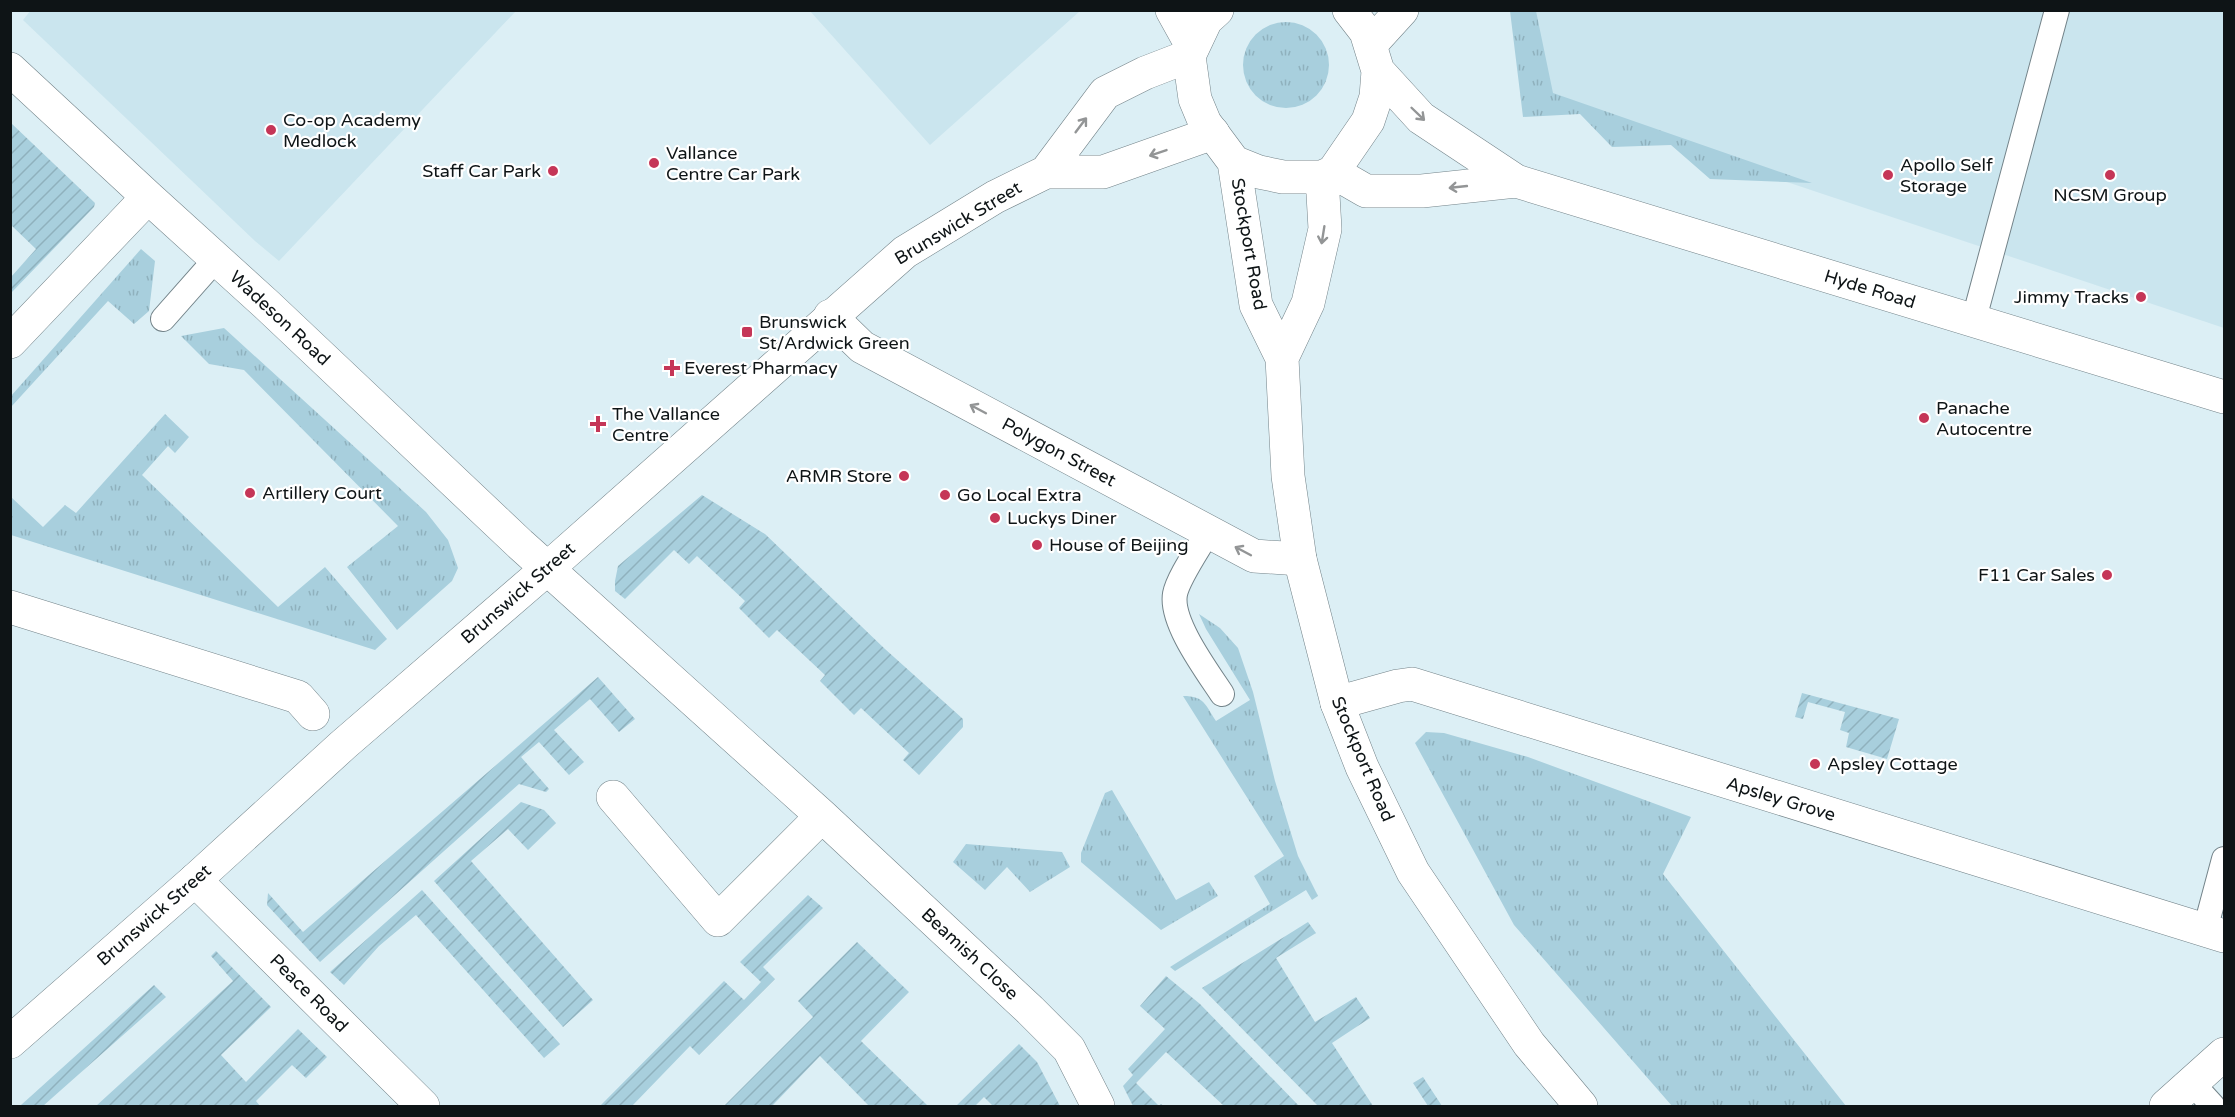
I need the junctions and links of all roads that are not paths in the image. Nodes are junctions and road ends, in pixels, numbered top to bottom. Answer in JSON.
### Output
{"nodes":[{"id":1,"x":1172,"y":10,"type":"edge"},
{"id":2,"x":1217,"y":10,"type":"edge"},
{"id":3,"x":1349,"y":10,"type":"edge"},
{"id":4,"x":1402,"y":10,"type":"edge"},
{"id":5,"x":2057,"y":10,"type":"edge"},
{"id":6,"x":1190,"y":51,"type":"junction"},
{"id":7,"x":1374,"y":57,"type":"junction"},
{"id":8,"x":10,"y":69,"type":"edge"},
{"id":9,"x":1213,"y":134,"type":"junction"},
{"id":10,"x":1234,"y":162,"type":"junction"},
{"id":11,"x":1046,"y":172,"type":"junction"},
{"id":12,"x":1327,"y":175,"type":"junction"},
{"id":13,"x":1516,"y":181,"type":"junction"},
{"id":14,"x":148,"y":198,"type":"junction"},
{"id":15,"x":216,"y":259,"type":"junction"},
{"id":16,"x":831,"y":316,"type":"junction"},
{"id":17,"x":163,"y":319,"type":"dead end"},
{"id":18,"x":1974,"y":319,"type":"junction"},
{"id":19,"x":10,"y":342,"type":"edge"},
{"id":20,"x":1282,"y":358,"type":"junction"},
{"id":21,"x":2224,"y":397,"type":"edge"},
{"id":22,"x":1208,"y":532,"type":"junction"},
{"id":23,"x":1300,"y":559,"type":"junction"},
{"id":24,"x":548,"y":568,"type":"junction"},
{"id":25,"x":10,"y":607,"type":"edge"},
{"id":26,"x":1222,"y":694,"type":"dead end"},
{"id":27,"x":1337,"y":703,"type":"junction"},
{"id":28,"x":313,"y":714,"type":"dead end"},
{"id":29,"x":613,"y":797,"type":"dead end"},
{"id":30,"x":822,"y":816,"type":"junction"},
{"id":31,"x":2224,"y":859,"type":"edge"},
{"id":32,"x":195,"y":880,"type":"junction"},
{"id":33,"x":2215,"y":933,"type":"edge"},
{"id":34,"x":10,"y":1042,"type":"edge"},
{"id":35,"x":2224,"y":1054,"type":"edge"},
{"id":36,"x":2203,"y":1095,"type":"edge"},
{"id":37,"x":423,"y":1107,"type":"edge"},
{"id":38,"x":1098,"y":1107,"type":"edge"},
{"id":39,"x":1581,"y":1107,"type":"edge"},
{"id":40,"x":2166,"y":1107,"type":"edge"}],
"edges":[{"from":1,"to":6,"type":"main road"},
{"from":2,"to":6,"type":"main road"},
{"from":3,"to":7,"type":"main road","name":"Hyde Road"},
{"from":4,"to":7,"type":"main road"},
{"from":5,"to":18,"type":"lane"},
{"from":6,"to":9,"type":"main road"},
{"from":11,"to":6,"type":"main road","name":"Brunswick Street","one_way":true},
{"from":7,"to":12,"type":"main road"},
{"from":7,"to":13,"type":"main road","name":"Hyde Road","one_way":true},
{"from":8,"to":14,"type":"main road","name":"Wadeson Road"},
{"from":9,"to":10,"type":"main road"},
{"from":9,"to":11,"type":"main road","name":"Brunswick Street","one_way":true},
{"from":10,"to":12,"type":"main road"},
{"from":10,"to":20,"type":"main road","name":"Stockport Road"},
{"from":11,"to":16,"type":"main road","name":"Brunswick Street"},
{"from":13,"to":12,"type":"main road","name":"Hyde Road","one_way":true},
{"from":12,"to":20,"type":"main road","name":"Stockport Road","one_way":true},
{"from":13,"to":18,"type":"main road","name":"Hyde Road"},
{"from":14,"to":15,"type":"main road","name":"Wadeson Road"},
{"from":14,"to":19,"type":"main road"},
{"from":15,"to":17,"type":"lane"},
{"from":15,"to":24,"type":"main road","name":"Wadeson Road"},
{"from":22,"to":16,"type":"main road","name":"Polygon Street","one_way":true},
{"from":16,"to":24,"type":"main road","name":"Brunswick Street"},
{"from":18,"to":21,"type":"main road","name":"Hyde Road"},
{"from":20,"to":23,"type":"main road","name":"Stockport Road"},
{"from":23,"to":22,"type":"main road","name":"Polygon Street","one_way":true},
{"from":22,"to":26,"type":"lane"},
{"from":23,"to":27,"type":"main road","name":"Stockport Road"},
{"from":24,"to":30,"type":"main road","name":"Beamish Close"},
{"from":24,"to":32,"type":"main road","name":"Brunswick Street"},
{"from":25,"to":28,"type":"main road"},
{"from":27,"to":33,"type":"main road","name":"Apsley Grove"},
{"from":27,"to":39,"type":"main road","name":"Stockport Road"},
{"from":29,"to":30,"type":"main road"},
{"from":30,"to":38,"type":"main road","name":"Beamish Close"},
{"from":31,"to":33,"type":"lane"},
{"from":32,"to":34,"type":"main road","name":"Brunswick Street"},
{"from":32,"to":37,"type":"main road","name":"Peace Road"},
{"from":35,"to":36,"type":"main road"},
{"from":36,"to":40,"type":"main road"}]}
